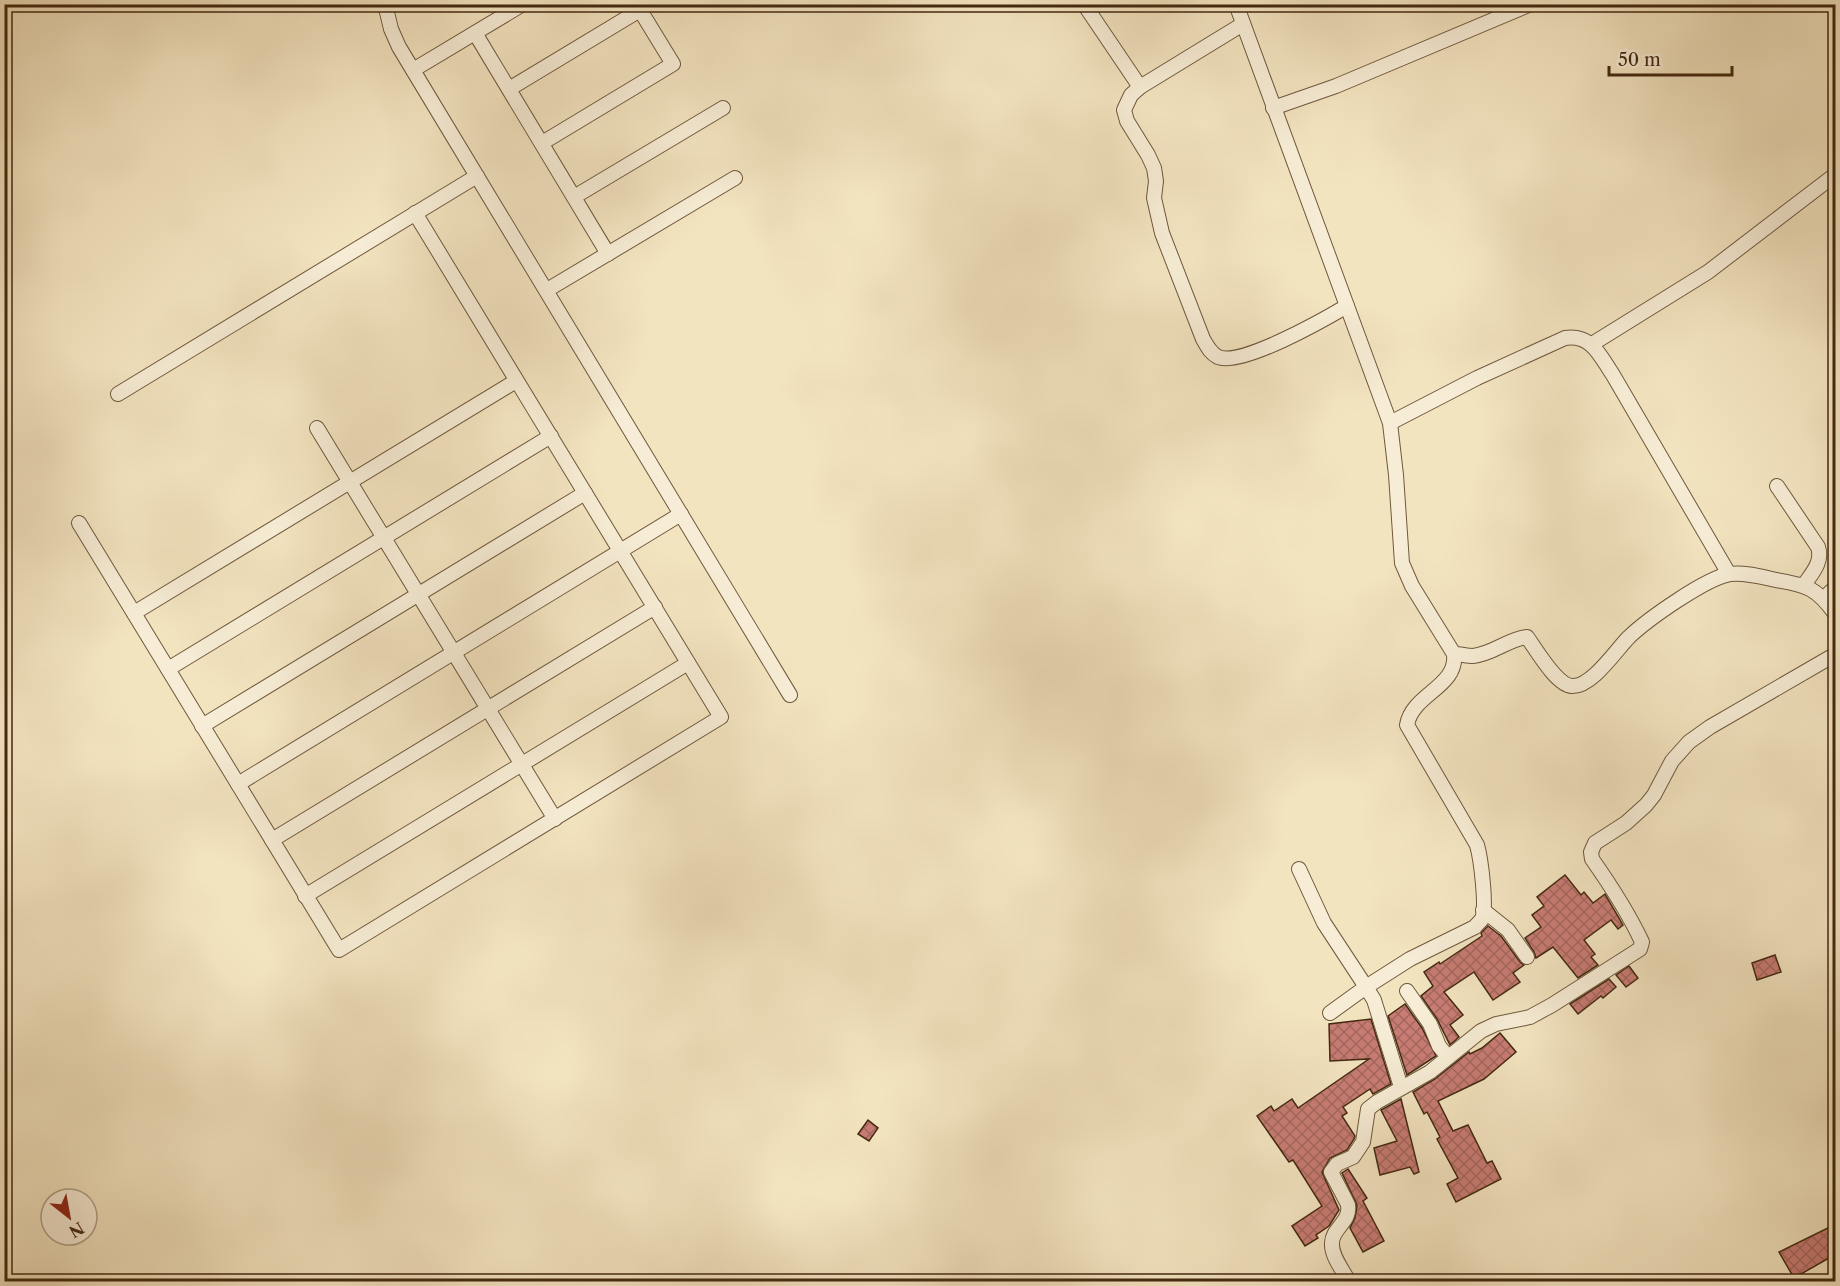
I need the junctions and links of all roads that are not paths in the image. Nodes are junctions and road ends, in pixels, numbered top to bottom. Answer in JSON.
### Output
{"nodes":[{"id":1,"x":385,"y":4,"type":"edge"},
{"id":2,"x":523,"y":4,"type":"edge"},
{"id":3,"x":1084,"y":4,"type":"edge"},
{"id":4,"x":1236,"y":4,"type":"edge"},
{"id":5,"x":1531,"y":4,"type":"edge"},
{"id":6,"x":1243,"y":24,"type":"junction"},
{"id":7,"x":475,"y":33,"type":"junction"},
{"id":8,"x":414,"y":70,"type":"junction"},
{"id":9,"x":1140,"y":87,"type":"junction"},
{"id":10,"x":509,"y":89,"type":"junction"},
{"id":11,"x":723,"y":108,"type":"dead end"},
{"id":12,"x":1273,"y":108,"type":"junction"},
{"id":13,"x":542,"y":143,"type":"junction"},
{"id":14,"x":1836,"y":174,"type":"edge"},
{"id":15,"x":477,"y":176,"type":"junction"},
{"id":16,"x":735,"y":178,"type":"dead end"},
{"id":17,"x":574,"y":197,"type":"junction"},
{"id":18,"x":415,"y":213,"type":"junction"},
{"id":19,"x":608,"y":254,"type":"junction"},
{"id":20,"x":547,"y":290,"type":"junction"},
{"id":21,"x":1347,"y":306,"type":"junction"},
{"id":22,"x":1592,"y":344,"type":"junction"},
{"id":23,"x":516,"y":381,"type":"junction"},
{"id":24,"x":118,"y":394,"type":"dead end"},
{"id":25,"x":1390,"y":423,"type":"junction"},
{"id":26,"x":317,"y":428,"type":"dead end"},
{"id":27,"x":551,"y":436,"type":"junction"},
{"id":28,"x":350,"y":482,"type":"junction"},
{"id":29,"x":1777,"y":486,"type":"dead end"},
{"id":30,"x":585,"y":493,"type":"junction"},
{"id":31,"x":681,"y":514,"type":"junction"},
{"id":32,"x":79,"y":524,"type":"dead end"},
{"id":33,"x":384,"y":537,"type":"junction"},
{"id":34,"x":620,"y":551,"type":"junction"},
{"id":35,"x":1729,"y":574,"type":"junction"},
{"id":36,"x":1804,"y":585,"type":"junction"},
{"id":37,"x":1836,"y":587,"type":"edge"},
{"id":38,"x":418,"y":594,"type":"junction"},
{"id":39,"x":1824,"y":598,"type":"junction"},
{"id":40,"x":655,"y":608,"type":"junction"},
{"id":41,"x":134,"y":613,"type":"junction"},
{"id":42,"x":1836,"y":615,"type":"edge"},
{"id":43,"x":454,"y":652,"type":"junction"},
{"id":44,"x":1454,"y":654,"type":"junction"},
{"id":45,"x":1836,"y":654,"type":"edge"},
{"id":46,"x":688,"y":663,"type":"junction"},
{"id":47,"x":168,"y":669,"type":"junction"},
{"id":48,"x":790,"y":695,"type":"dead end"},
{"id":49,"x":488,"y":709,"type":"junction"},
{"id":50,"x":202,"y":726,"type":"junction"},
{"id":51,"x":522,"y":764,"type":"junction"},
{"id":52,"x":238,"y":784,"type":"junction"},
{"id":53,"x":555,"y":819,"type":"junction"},
{"id":54,"x":272,"y":840,"type":"junction"},
{"id":55,"x":1299,"y":869,"type":"dead end"},
{"id":56,"x":305,"y":896,"type":"junction"},
{"id":57,"x":1483,"y":910,"type":"junction"},
{"id":58,"x":1527,"y":957,"type":"dead end"},
{"id":59,"x":1366,"y":987,"type":"junction"},
{"id":60,"x":1407,"y":991,"type":"dead end"},
{"id":61,"x":1330,"y":1013,"type":"dead end"},
{"id":62,"x":1448,"y":1057,"type":"junction"},
{"id":63,"x":1401,"y":1087,"type":"junction"},
{"id":64,"x":1836,"y":1277,"type":"edge"},
{"id":65,"x":1348,"y":1281,"type":"edge"},
{"id":66,"x":1828,"y":1281,"type":"edge"}],
"edges":[{"from":1,"to":8,"type":"street"},
{"from":2,"to":7,"type":"street"},
{"from":3,"to":9,"type":"street"},
{"from":4,"to":6,"type":"street"},
{"from":5,"to":12,"type":"street"},
{"from":6,"to":9,"type":"street"},
{"from":6,"to":12,"type":"street"},
{"from":7,"to":8,"type":"street"},
{"from":7,"to":10,"type":"street"},
{"from":8,"to":15,"type":"street"},
{"from":9,"to":21,"type":"street"},
{"from":10,"to":13,"type":"street"},
{"from":10,"to":13,"type":"street"},
{"from":11,"to":17,"type":"street"},
{"from":12,"to":21,"type":"street"},
{"from":13,"to":17,"type":"street"},
{"from":14,"to":22,"type":"street"},
{"from":15,"to":18,"type":"street"},
{"from":15,"to":20,"type":"street"},
{"from":16,"to":19,"type":"street"},
{"from":17,"to":19,"type":"street"},
{"from":18,"to":23,"type":"street"},
{"from":18,"to":24,"type":"street"},
{"from":19,"to":20,"type":"street"},
{"from":20,"to":31,"type":"street"},
{"from":21,"to":25,"type":"street"},
{"from":22,"to":25,"type":"street"},
{"from":22,"to":35,"type":"street"},
{"from":23,"to":27,"type":"street"},
{"from":23,"to":28,"type":"street"},
{"from":25,"to":44,"type":"street"},
{"from":26,"to":28,"type":"street"},
{"from":27,"to":30,"type":"street"},
{"from":27,"to":33,"type":"street"},
{"from":28,"to":33,"type":"street"},
{"from":28,"to":41,"type":"street"},
{"from":29,"to":36,"type":"street"},
{"from":30,"to":34,"type":"street"},
{"from":30,"to":38,"type":"street"},
{"from":31,"to":34,"type":"street"},
{"from":31,"to":48,"type":"street"},
{"from":32,"to":41,"type":"street"},
{"from":33,"to":38,"type":"street"},
{"from":33,"to":47,"type":"street"},
{"from":34,"to":40,"type":"street"},
{"from":34,"to":43,"type":"street"},
{"from":35,"to":36,"type":"street"},
{"from":35,"to":44,"type":"street"},
{"from":36,"to":39,"type":"street"},
{"from":37,"to":39,"type":"street"},
{"from":38,"to":43,"type":"street"},
{"from":38,"to":50,"type":"street"},
{"from":39,"to":42,"type":"street"},
{"from":40,"to":46,"type":"street"},
{"from":40,"to":49,"type":"street"},
{"from":41,"to":47,"type":"street"},
{"from":43,"to":49,"type":"street"},
{"from":43,"to":52,"type":"street"},
{"from":44,"to":57,"type":"street"},
{"from":45,"to":62,"type":"street"},
{"from":46,"to":51,"type":"street"},
{"from":46,"to":53,"type":"street"},
{"from":47,"to":50,"type":"street"},
{"from":49,"to":51,"type":"street"},
{"from":49,"to":54,"type":"street"},
{"from":50,"to":52,"type":"street"},
{"from":51,"to":53,"type":"street"},
{"from":51,"to":56,"type":"street"},
{"from":52,"to":54,"type":"street"},
{"from":53,"to":56,"type":"street"},
{"from":54,"to":56,"type":"street"},
{"from":55,"to":59,"type":"street"},
{"from":57,"to":58,"type":"street"},
{"from":57,"to":59,"type":"street"},
{"from":59,"to":61,"type":"street"},
{"from":59,"to":63,"type":"street"},
{"from":60,"to":62,"type":"street"},
{"from":62,"to":63,"type":"street"},
{"from":63,"to":65,"type":"street"},
{"from":64,"to":66,"type":"street"}]}
